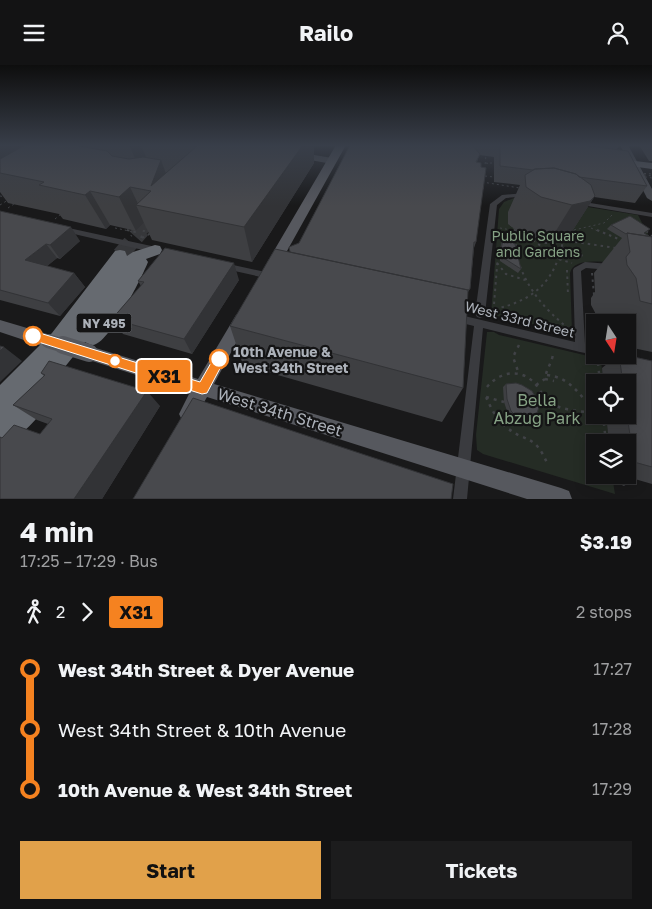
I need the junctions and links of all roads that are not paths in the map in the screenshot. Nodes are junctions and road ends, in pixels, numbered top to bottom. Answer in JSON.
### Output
{"nodes":[{"id":1,"x":330,"y":165,"type":"edge"},
{"id":2,"x":625,"y":165,"type":"edge"},
{"id":3,"x":634,"y":165,"type":"edge"},
{"id":4,"x":652,"y":166,"type":"edge"},
{"id":5,"x":635,"y":168,"type":"junction"},
{"id":6,"x":539,"y":197,"type":"edge"},
{"id":7,"x":652,"y":197,"type":"edge"},
{"id":8,"x":568,"y":201,"type":"edge"},
{"id":9,"x":652,"y":215,"type":"edge"},
{"id":10,"x":54,"y":222,"type":"edge"},
{"id":11,"x":127,"y":238,"type":"junction"},
{"id":12,"x":160,"y":251,"type":"joint"},
{"id":13,"x":140,"y":262,"type":"dead end"},
{"id":14,"x":211,"y":263,"type":"edge"},
{"id":15,"x":616,"y":268,"type":"dead end"},
{"id":16,"x":273,"y":276,"type":"junction"},
{"id":17,"x":257,"y":291,"type":"edge"},
{"id":18,"x":248,"y":307,"type":"edge"},
{"id":19,"x":444,"y":315,"type":"edge"},
{"id":20,"x":480,"y":319,"type":"junction"},
{"id":21,"x":0,"y":326,"type":"edge"},
{"id":22,"x":580,"y":348,"type":"junction"},
{"id":23,"x":586,"y":349,"type":"edge"},
{"id":24,"x":57,"y":377,"type":"junction"},
{"id":25,"x":202,"y":389,"type":"junction"},
{"id":26,"x":0,"y":400,"type":"edge"},
{"id":27,"x":0,"y":408,"type":"edge"},
{"id":28,"x":0,"y":419,"type":"edge"},
{"id":29,"x":0,"y":426,"type":"edge"},
{"id":30,"x":181,"y":427,"type":"edge"},
{"id":31,"x":0,"y":437,"type":"edge"},
{"id":32,"x":464,"y":469,"type":"junction"},
{"id":33,"x":460,"y":499,"type":"edge"},
{"id":34,"x":561,"y":499,"type":"edge"}],
"edges":[{"from":1,"to":16,"type":"main road"},
{"from":2,"to":5,"type":"main road"},
{"from":3,"to":5,"type":"main road"},
{"from":4,"to":5,"type":"main road"},
{"from":5,"to":7,"type":"main road"},
{"from":6,"to":20,"type":"street"},
{"from":8,"to":9,"type":"street"},
{"from":10,"to":11,"type":"street"},
{"from":11,"to":12,"type":"street"},
{"from":11,"to":26,"type":"highway","number":"NY 495"},
{"from":11,"to":27,"type":"highway"},
{"from":12,"to":28,"type":"highway"},
{"from":13,"to":24,"type":"highway","number":"NY 495"},
{"from":14,"to":16,"type":"street"},
{"from":15,"to":22,"type":"street"},
{"from":16,"to":17,"type":"main road"},
{"from":18,"to":25,"type":"main road"},
{"from":19,"to":20,"type":"street","name":"West 33rd Street"},
{"from":20,"to":22,"type":"street","name":"West 33rd Street"},
{"from":20,"to":32,"type":"street"},
{"from":21,"to":25,"type":"main road","name":"West 34th Street","bridge":true},
{"from":22,"to":23,"type":"street","name":"West 33rd Street"},
{"from":24,"to":29,"type":"highway","number":"NY 495"},
{"from":24,"to":31,"type":"highway"},
{"from":25,"to":30,"type":"main road"},
{"from":25,"to":32,"type":"main road","name":"West 34th Street"},
{"from":32,"to":33,"type":"street"},
{"from":32,"to":34,"type":"main road","name":"West 34th Street"}]}
